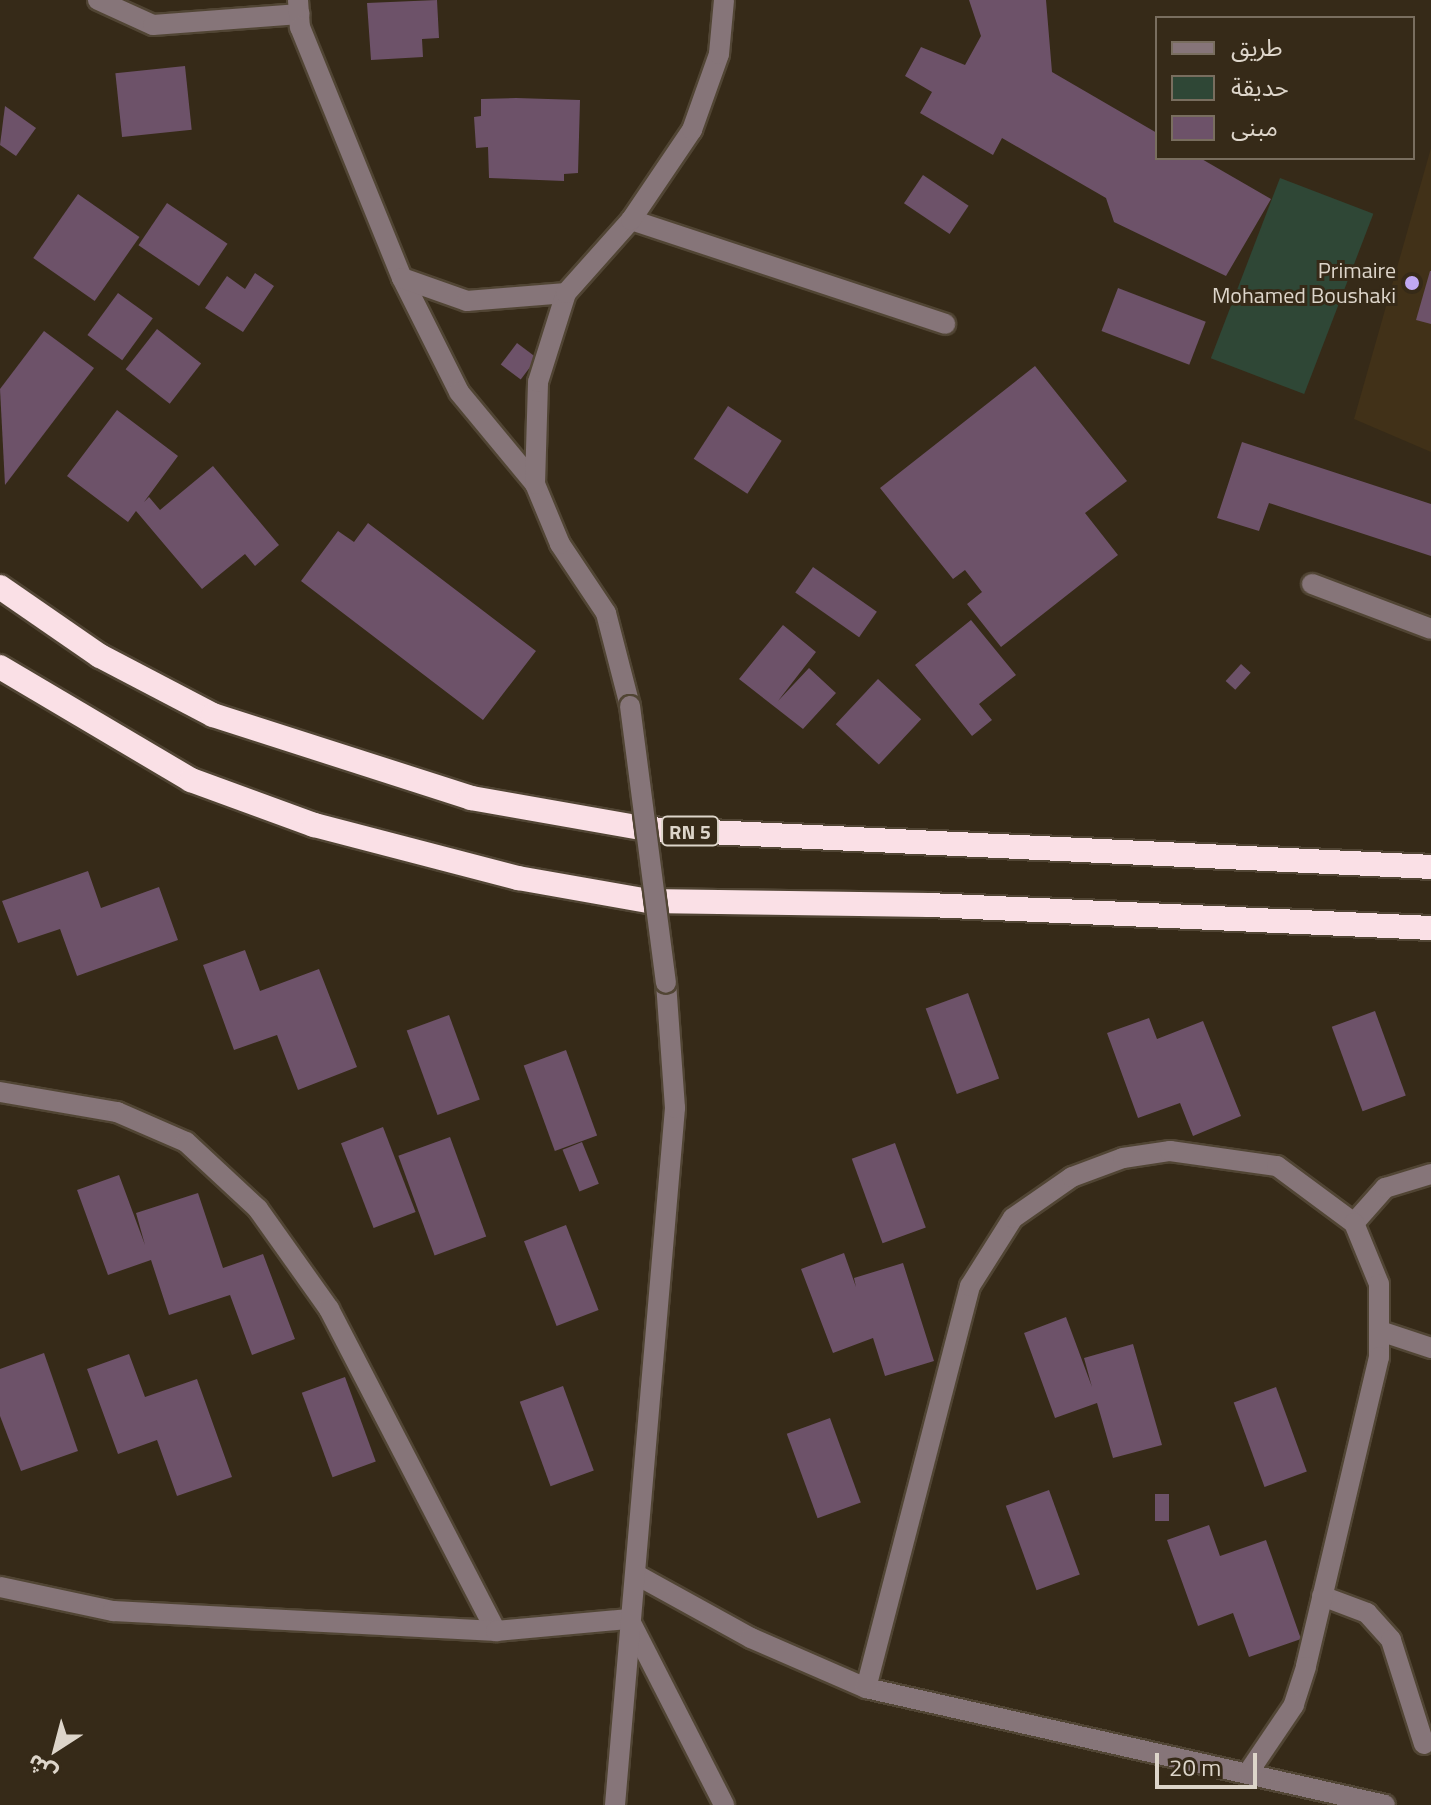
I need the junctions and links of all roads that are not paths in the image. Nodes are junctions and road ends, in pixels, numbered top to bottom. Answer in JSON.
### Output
{"nodes":[{"id":1,"x":98,"y":0,"type":"edge"},
{"id":2,"x":724,"y":0,"type":"edge"},
{"id":3,"x":299,"y":7,"type":"edge"},
{"id":4,"x":631,"y":220,"type":"junction"},
{"id":5,"x":402,"y":278,"type":"junction"},
{"id":6,"x":566,"y":293,"type":"junction"},
{"id":7,"x":945,"y":324,"type":"dead end"},
{"id":8,"x":535,"y":484,"type":"junction"},
{"id":9,"x":1312,"y":584,"type":"dead end"},
{"id":10,"x":0,"y":587,"type":"edge"},
{"id":11,"x":1431,"y":629,"type":"edge"},
{"id":12,"x":0,"y":667,"type":"edge"},
{"id":13,"x":1431,"y":867,"type":"edge"},
{"id":14,"x":1431,"y":928,"type":"edge"},
{"id":15,"x":0,"y":1092,"type":"edge"},
{"id":16,"x":1431,"y":1174,"type":"edge"},
{"id":17,"x":1354,"y":1223,"type":"junction"},
{"id":18,"x":1380,"y":1331,"type":"junction"},
{"id":19,"x":1431,"y":1348,"type":"edge"},
{"id":20,"x":637,"y":1575,"type":"junction"},
{"id":21,"x":0,"y":1587,"type":"edge"},
{"id":22,"x":1322,"y":1596,"type":"junction"},
{"id":23,"x":629,"y":1619,"type":"junction"},
{"id":24,"x":496,"y":1631,"type":"junction"},
{"id":25,"x":866,"y":1688,"type":"junction"},
{"id":26,"x":1424,"y":1744,"type":"dead end"},
{"id":27,"x":1248,"y":1773,"type":"junction"},
{"id":28,"x":615,"y":1805,"type":"edge"},
{"id":29,"x":724,"y":1805,"type":"edge"},
{"id":30,"x":1385,"y":1805,"type":"edge"}],
"edges":[{"from":1,"to":3,"type":"street"},
{"from":2,"to":4,"type":"street"},
{"from":3,"to":5,"type":"street"},
{"from":4,"to":6,"type":"street"},
{"from":4,"to":7,"type":"street"},
{"from":5,"to":6,"type":"street"},
{"from":5,"to":8,"type":"street"},
{"from":6,"to":8,"type":"street"},
{"from":8,"to":20,"type":"street","bridge":true},
{"from":9,"to":11,"type":"street"},
{"from":10,"to":13,"type":"highway","number":"RN 5"},
{"from":12,"to":14,"type":"highway"},
{"from":15,"to":24,"type":"street"},
{"from":16,"to":17,"type":"street"},
{"from":17,"to":18,"type":"street"},
{"from":17,"to":25,"type":"street"},
{"from":18,"to":19,"type":"street"},
{"from":18,"to":22,"type":"street"},
{"from":20,"to":23,"type":"street"},
{"from":20,"to":25,"type":"street"},
{"from":21,"to":24,"type":"street"},
{"from":22,"to":26,"type":"street"},
{"from":22,"to":27,"type":"street"},
{"from":23,"to":24,"type":"street"},
{"from":23,"to":28,"type":"street"},
{"from":23,"to":29,"type":"street"},
{"from":25,"to":27,"type":"street"},
{"from":27,"to":30,"type":"street"}]}
